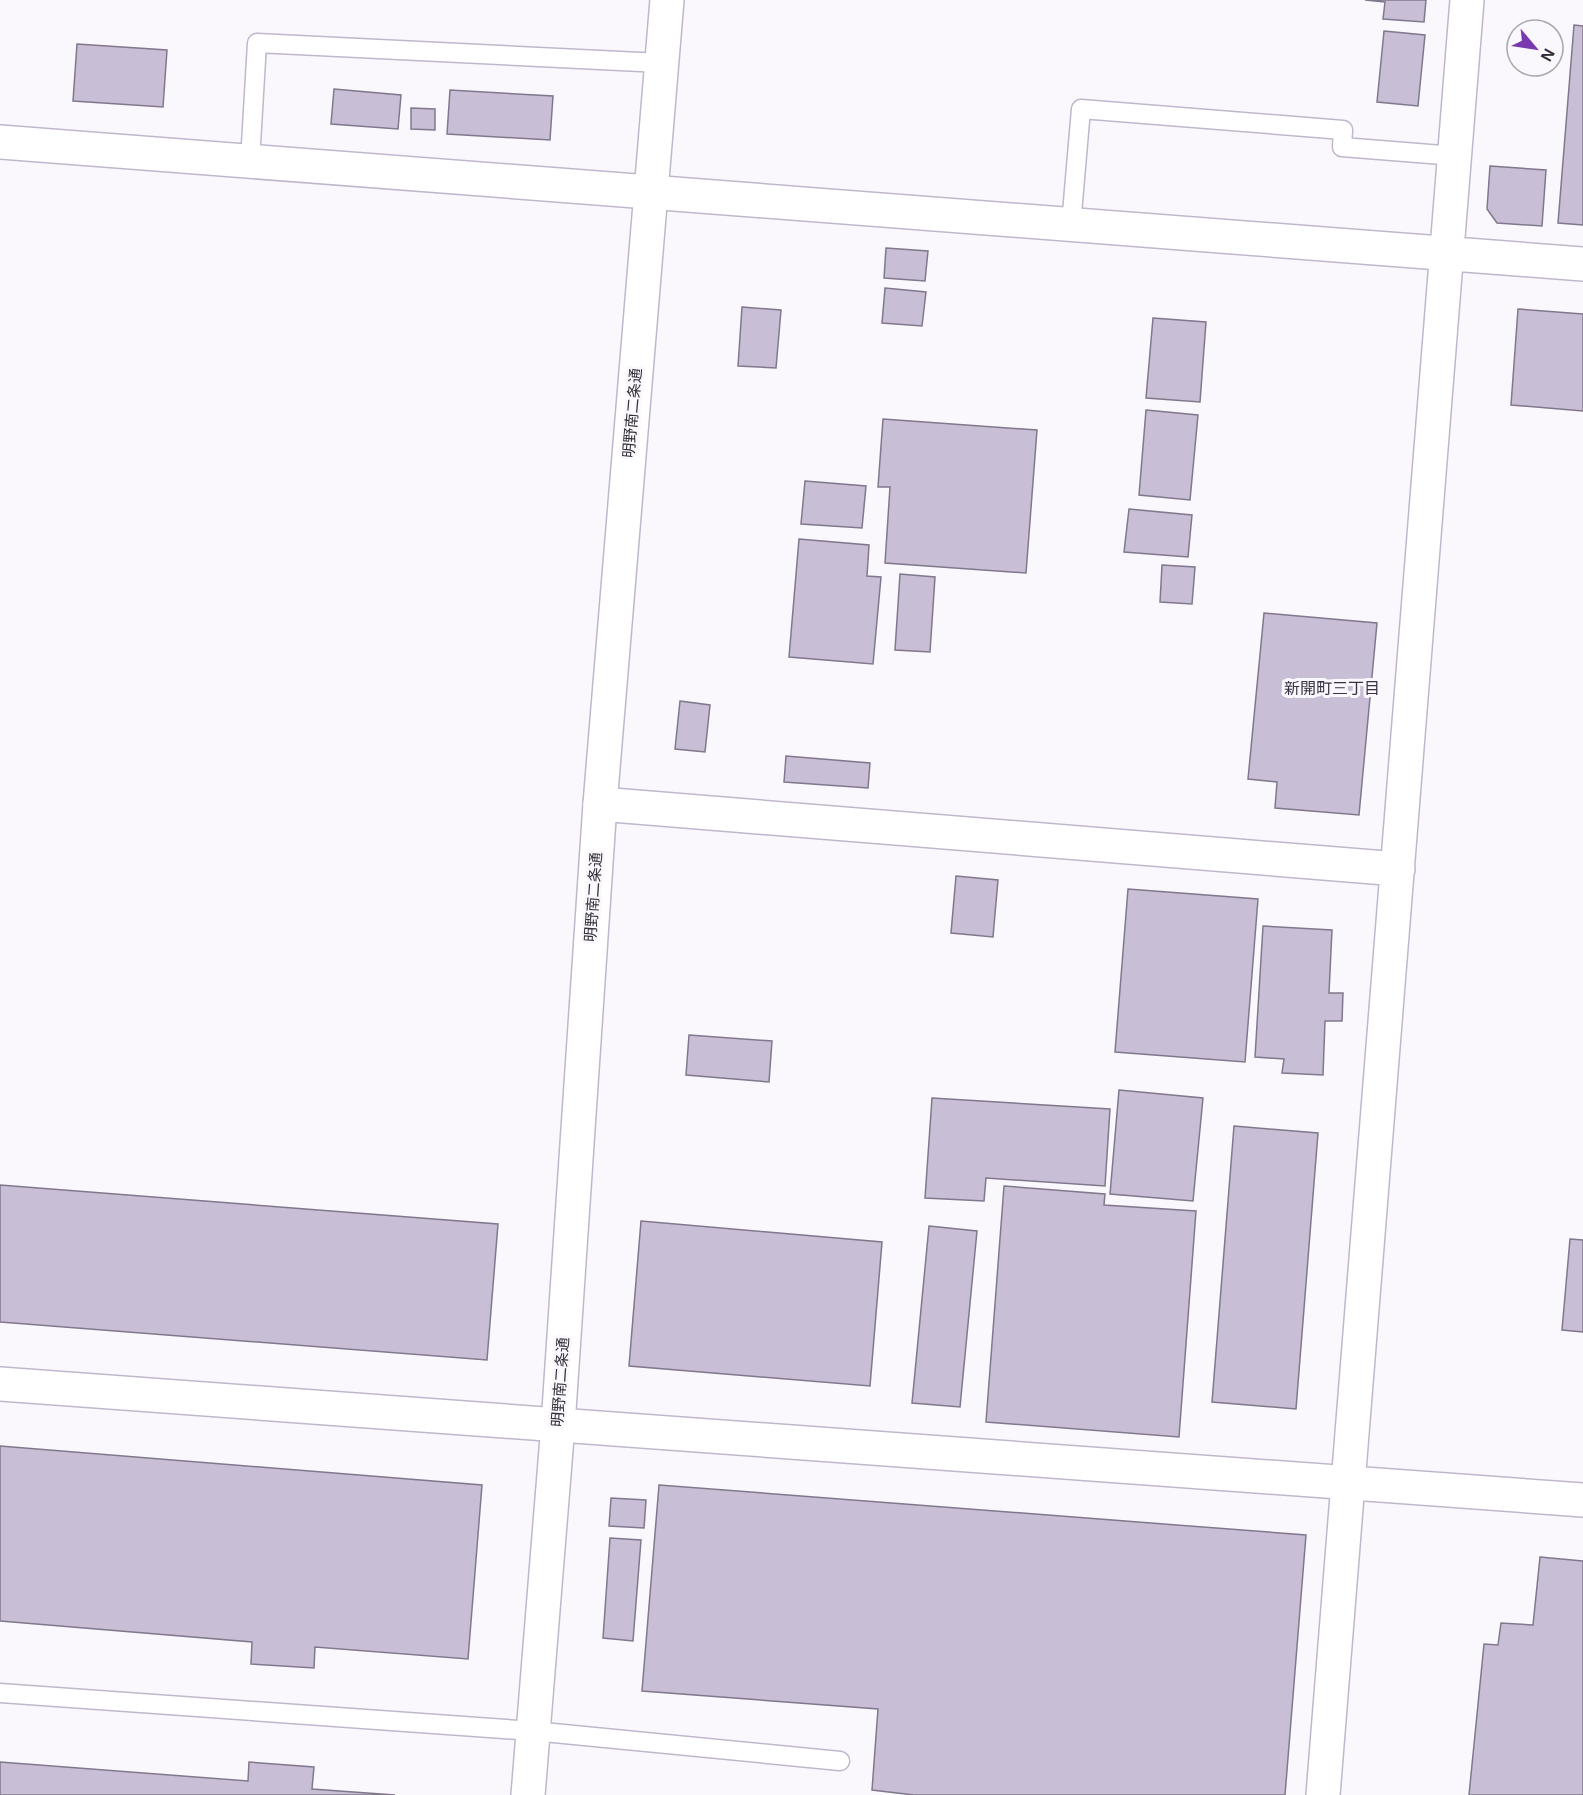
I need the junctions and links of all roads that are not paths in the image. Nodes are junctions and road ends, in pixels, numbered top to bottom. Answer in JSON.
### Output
{"nodes":[{"id":1,"x":667,"y":0,"type":"edge"},
{"id":2,"x":1467,"y":0,"type":"edge"},
{"id":3,"x":661,"y":63,"type":"junction"},
{"id":4,"x":0,"y":141,"type":"edge"},
{"id":5,"x":1455,"y":156,"type":"junction"},
{"id":6,"x":250,"y":161,"type":"junction"},
{"id":7,"x":650,"y":193,"type":"junction"},
{"id":8,"x":1071,"y":225,"type":"junction"},
{"id":9,"x":1447,"y":255,"type":"junction"},
{"id":10,"x":1583,"y":264,"type":"edge"},
{"id":11,"x":600,"y":804,"type":"junction"},
{"id":12,"x":1398,"y":869,"type":"junction"},
{"id":13,"x":0,"y":1384,"type":"edge"},
{"id":14,"x":558,"y":1425,"type":"junction"},
{"id":15,"x":1347,"y":1482,"type":"junction"},
{"id":16,"x":1583,"y":1500,"type":"edge"},
{"id":17,"x":0,"y":1693,"type":"edge"},
{"id":18,"x":533,"y":1731,"type":"junction"},
{"id":19,"x":840,"y":1761,"type":"dead end"},
{"id":20,"x":528,"y":1795,"type":"edge"},
{"id":21,"x":1323,"y":1795,"type":"edge"}],
"edges":[{"from":1,"to":3,"type":"street","name":"明野南二条通"},
{"from":2,"to":5,"type":"street"},
{"from":3,"to":6,"type":"lane"},
{"from":3,"to":7,"type":"street","name":"明野南二条通"},
{"from":4,"to":6,"type":"street"},
{"from":5,"to":8,"type":"lane"},
{"from":5,"to":9,"type":"street"},
{"from":6,"to":7,"type":"street"},
{"from":7,"to":8,"type":"street"},
{"from":7,"to":11,"type":"street","name":"明野南二条通"},
{"from":8,"to":9,"type":"street"},
{"from":9,"to":10,"type":"street"},
{"from":9,"to":12,"type":"street"},
{"from":11,"to":12,"type":"street"},
{"from":11,"to":14,"type":"street","name":"明野南二条通"},
{"from":12,"to":15,"type":"street"},
{"from":13,"to":14,"type":"street"},
{"from":14,"to":15,"type":"street"},
{"from":14,"to":18,"type":"street","name":"明野南二条通"},
{"from":15,"to":16,"type":"street"},
{"from":15,"to":21,"type":"street"},
{"from":17,"to":18,"type":"lane"},
{"from":18,"to":19,"type":"lane"},
{"from":18,"to":20,"type":"street","name":"明野南二条通"}]}
